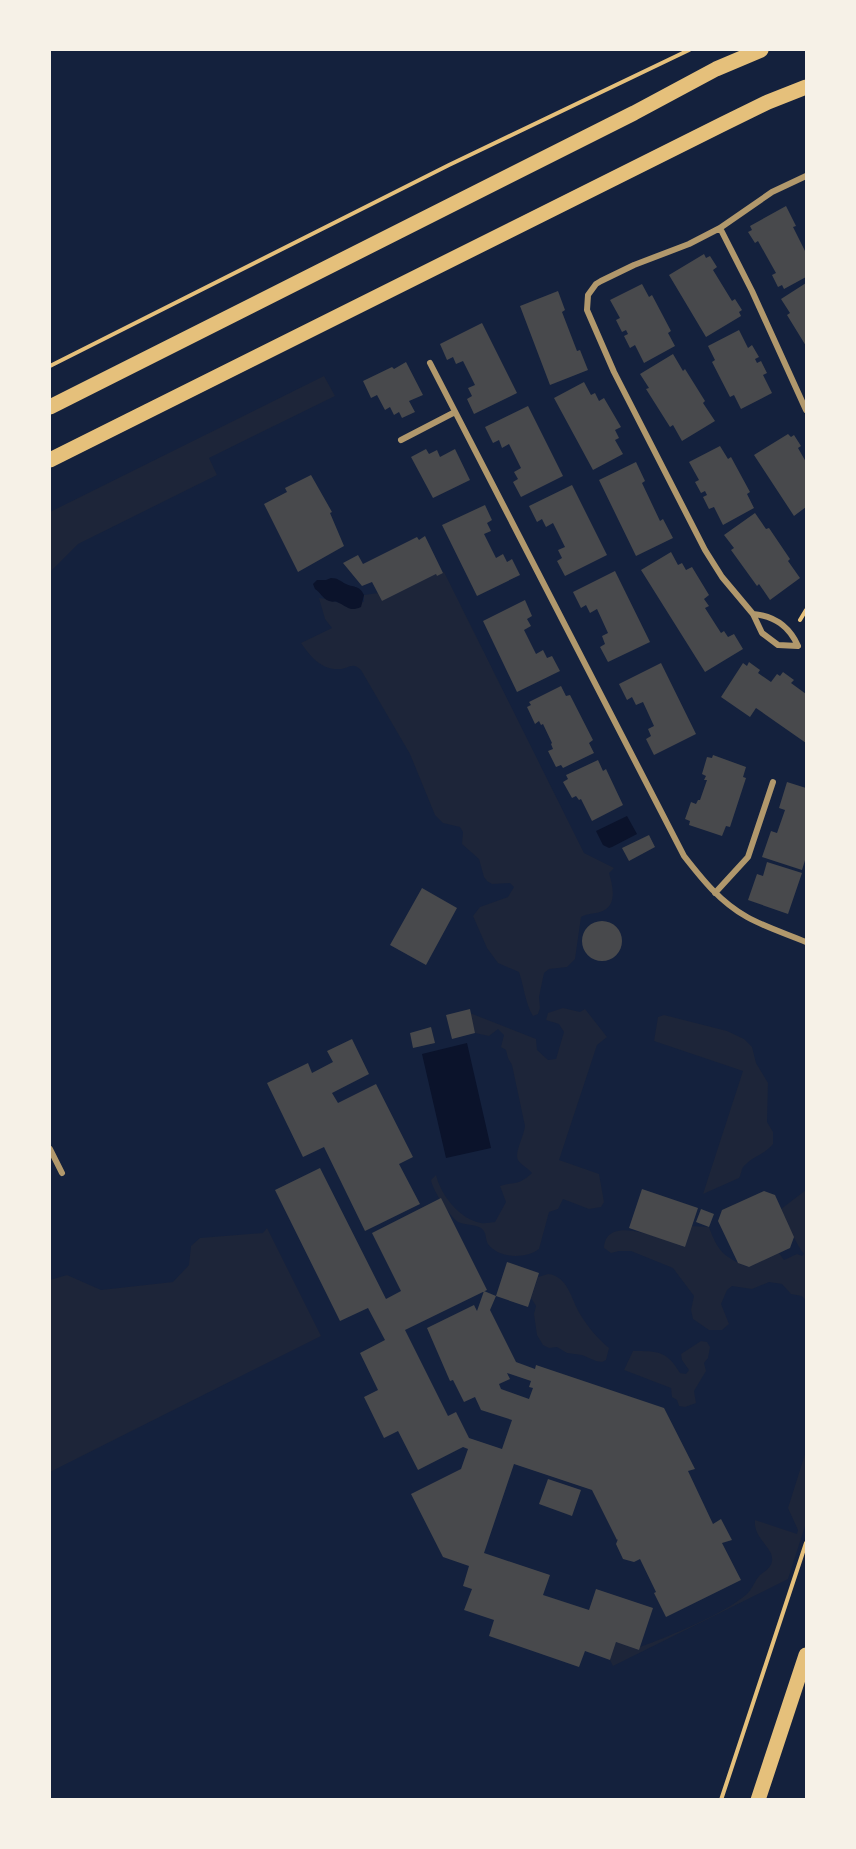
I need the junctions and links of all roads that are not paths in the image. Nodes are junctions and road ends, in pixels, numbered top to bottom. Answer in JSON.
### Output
{"nodes":[{"id":1,"x":761,"y":50,"type":"edge"},
{"id":2,"x":807,"y":87,"type":"edge"},
{"id":3,"x":807,"y":176,"type":"edge"},
{"id":4,"x":720,"y":228,"type":"junction"},
{"id":5,"x":430,"y":363,"type":"dead end"},
{"id":6,"x":50,"y":407,"type":"edge"},
{"id":7,"x":807,"y":410,"type":"edge"},
{"id":8,"x":455,"y":412,"type":"junction"},
{"id":9,"x":401,"y":440,"type":"dead end"},
{"id":10,"x":50,"y":460,"type":"edge"},
{"id":11,"x":753,"y":614,"type":"junction"},
{"id":12,"x":798,"y":646,"type":"junction"},
{"id":13,"x":807,"y":650,"type":"edge"},
{"id":14,"x":773,"y":782,"type":"dead end"},
{"id":15,"x":715,"y":893,"type":"junction"},
{"id":16,"x":807,"y":942,"type":"edge"},
{"id":17,"x":50,"y":1149,"type":"edge"},
{"id":18,"x":62,"y":1173,"type":"dead end"},
{"id":19,"x":807,"y":1655,"type":"edge"},
{"id":20,"x":758,"y":1800,"type":"edge"}],
"edges":[{"from":1,"to":6,"type":"main road"},
{"from":2,"to":10,"type":"main road"},
{"from":3,"to":4,"type":"street"},
{"from":4,"to":7,"type":"street"},
{"from":4,"to":11,"type":"street"},
{"from":5,"to":8,"type":"street"},
{"from":8,"to":9,"type":"street"},
{"from":8,"to":15,"type":"street"},
{"from":11,"to":12,"type":"street"},
{"from":11,"to":12,"type":"street"},
{"from":12,"to":13,"type":"street"},
{"from":14,"to":15,"type":"street"},
{"from":15,"to":16,"type":"street"},
{"from":17,"to":18,"type":"street"},
{"from":19,"to":20,"type":"main road"}]}
